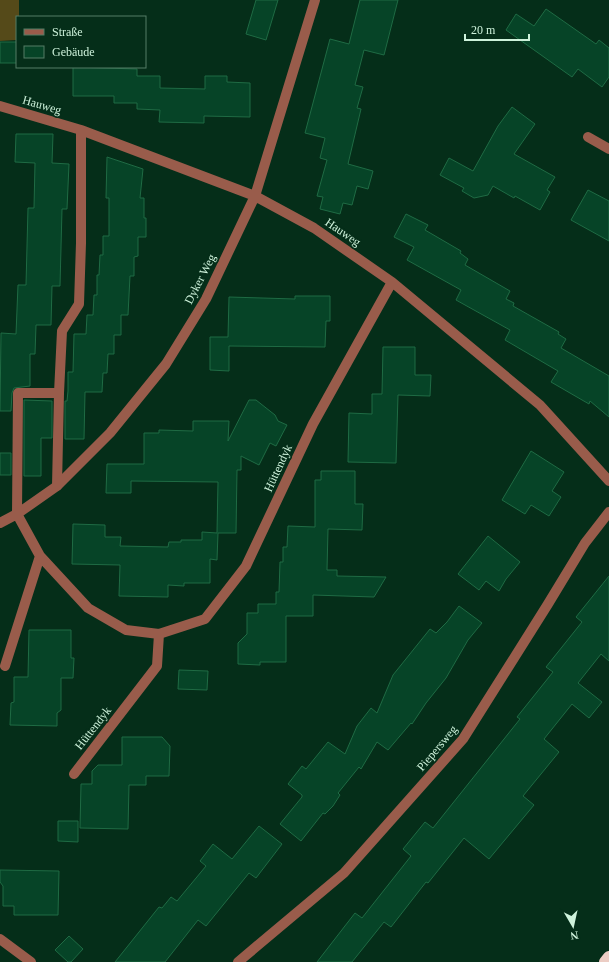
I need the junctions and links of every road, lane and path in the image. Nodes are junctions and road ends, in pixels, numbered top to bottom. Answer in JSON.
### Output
{"nodes":[{"id":1,"x":315,"y":0,"type":"edge"},
{"id":2,"x":0,"y":106,"type":"edge"},
{"id":3,"x":81,"y":130,"type":"junction"},
{"id":4,"x":588,"y":137,"type":"dead end"},
{"id":5,"x":609,"y":149,"type":"edge"},
{"id":6,"x":255,"y":196,"type":"junction"},
{"id":7,"x":392,"y":282,"type":"junction"},
{"id":8,"x":59,"y":394,"type":"junction"},
{"id":9,"x":609,"y":481,"type":"edge"},
{"id":10,"x":58,"y":486,"type":"junction"},
{"id":11,"x":609,"y":512,"type":"edge"},
{"id":12,"x":17,"y":514,"type":"junction"},
{"id":13,"x":0,"y":523,"type":"edge"},
{"id":14,"x":40,"y":556,"type":"junction"},
{"id":15,"x":159,"y":634,"type":"junction"},
{"id":16,"x":5,"y":666,"type":"dead end"},
{"id":17,"x":74,"y":774,"type":"dead end"},
{"id":18,"x":0,"y":939,"type":"edge"},
{"id":19,"x":609,"y":957,"type":"edge"},
{"id":20,"x":31,"y":962,"type":"edge"},
{"id":21,"x":238,"y":962,"type":"edge"},
{"id":22,"x":605,"y":962,"type":"edge"}],
"edges":[{"from":1,"to":6,"type":"street","name":"Dyker Weg"},
{"from":2,"to":3,"type":"street","name":"Hauweg"},
{"from":3,"to":6,"type":"street","name":"Hauweg"},
{"from":3,"to":8,"type":"street"},
{"from":4,"to":5,"type":"street"},
{"from":6,"to":7,"type":"street","name":"Hauweg"},
{"from":6,"to":10,"type":"street","name":"Dyker Weg"},
{"from":7,"to":9,"type":"street","name":"Hauweg"},
{"from":7,"to":15,"type":"street","name":"Hüttendyk"},
{"from":8,"to":10,"type":"street"},
{"from":8,"to":12,"type":"street"},
{"from":10,"to":12,"type":"street","name":"Dyker Weg"},
{"from":11,"to":21,"type":"street","name":"Piepersweg"},
{"from":12,"to":13,"type":"street","name":"Dyker Weg"},
{"from":12,"to":14,"type":"street","name":"Hüttendyk"},
{"from":14,"to":15,"type":"street","name":"Hüttendyk"},
{"from":14,"to":16,"type":"street"},
{"from":15,"to":17,"type":"street","name":"Hüttendyk"},
{"from":18,"to":20,"type":"street"},
{"from":19,"to":22,"type":"highway"}]}
